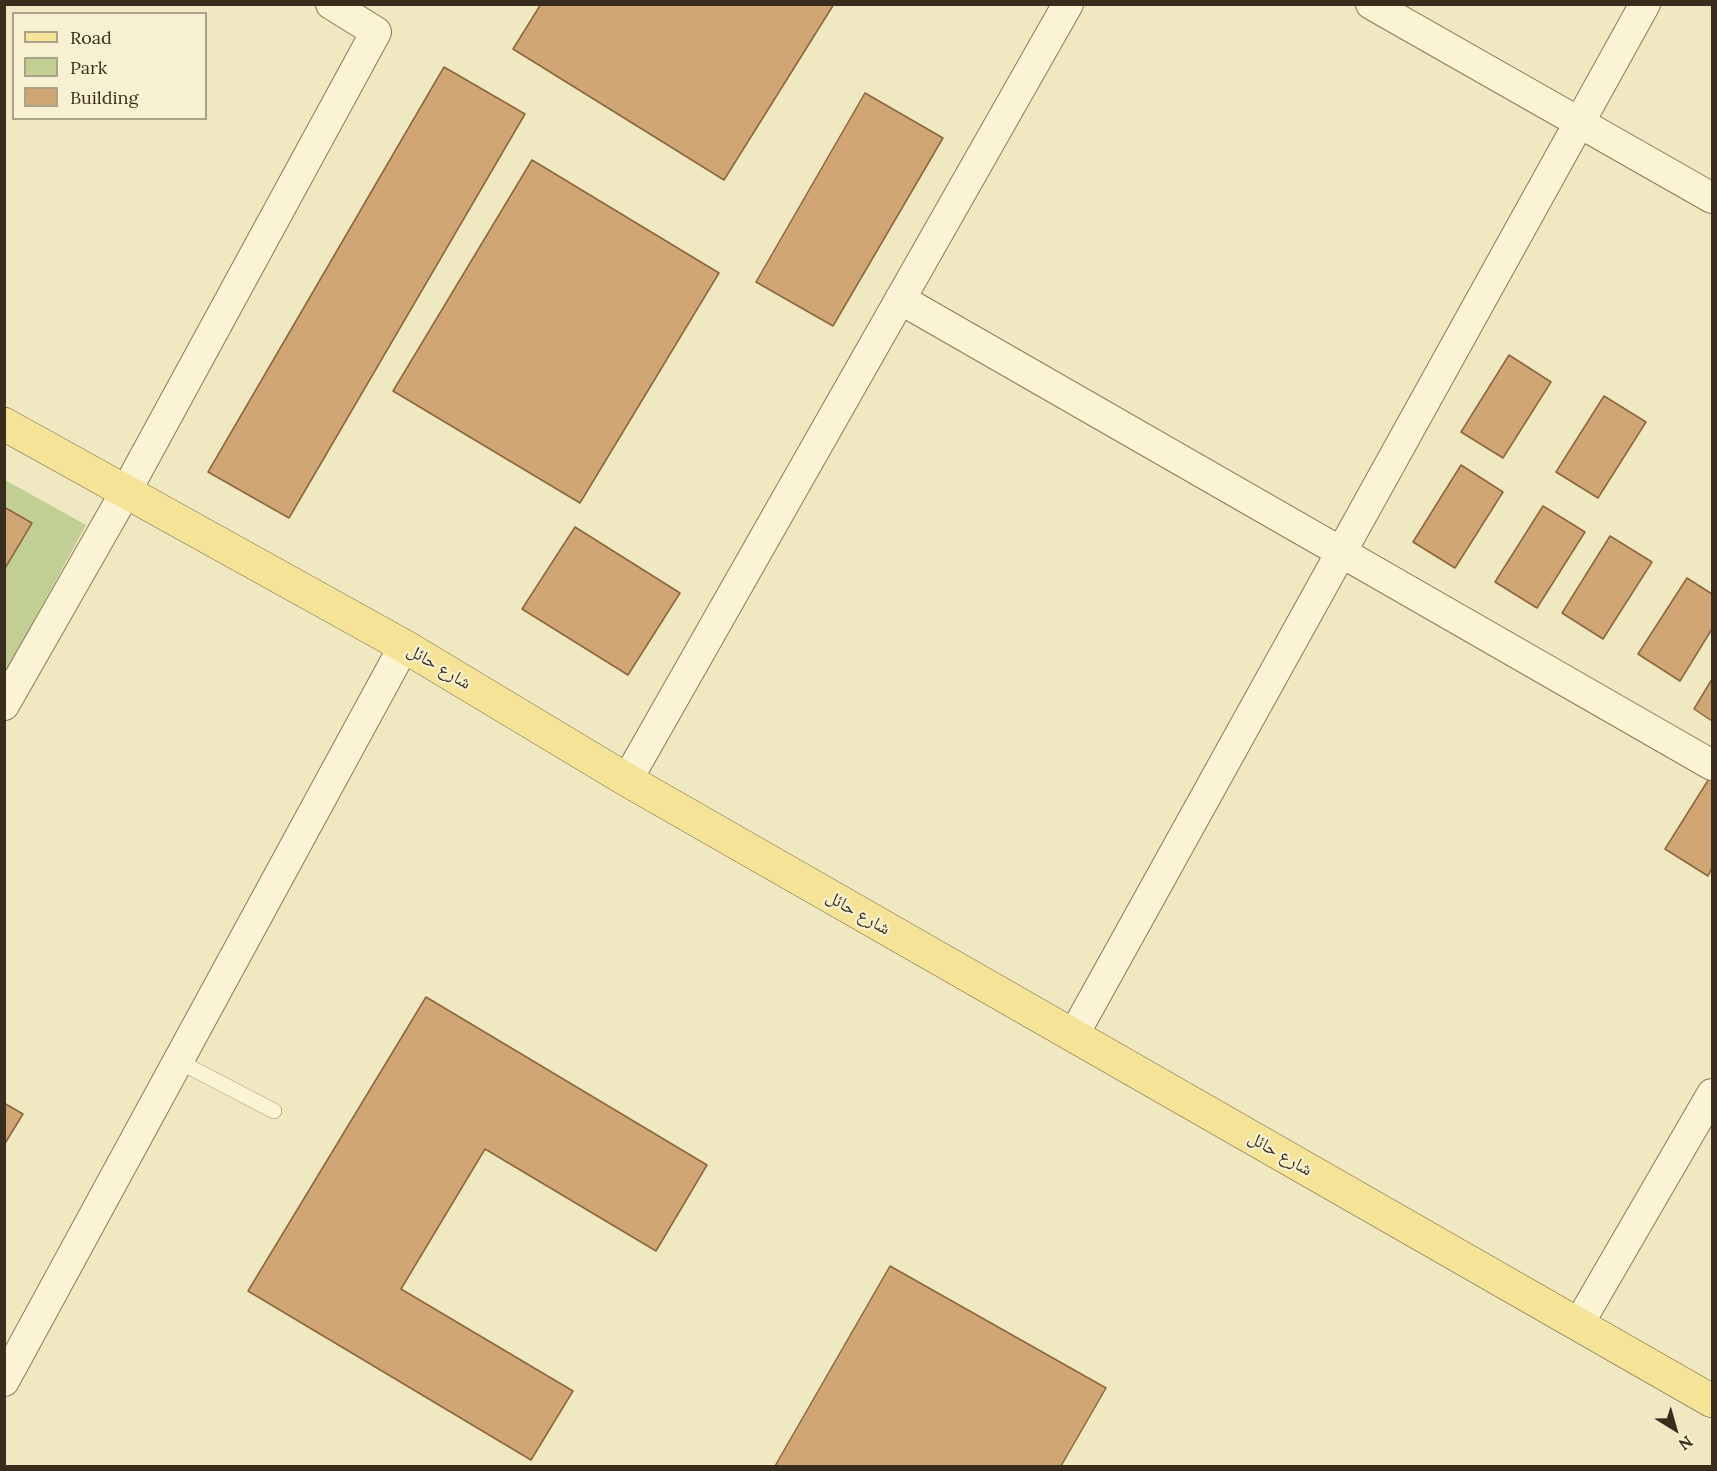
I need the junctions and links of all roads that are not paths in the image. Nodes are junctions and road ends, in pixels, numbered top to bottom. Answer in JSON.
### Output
{"nodes":[{"id":1,"x":331,"y":4,"type":"edge"},
{"id":2,"x":1068,"y":4,"type":"edge"},
{"id":3,"x":1371,"y":4,"type":"edge"},
{"id":4,"x":1645,"y":4,"type":"edge"},
{"id":5,"x":1580,"y":123,"type":"junction"},
{"id":6,"x":1713,"y":198,"type":"edge"},
{"id":7,"x":900,"y":298,"type":"junction"},
{"id":8,"x":4,"y":424,"type":"edge"},
{"id":9,"x":125,"y":493,"type":"junction"},
{"id":10,"x":1341,"y":552,"type":"junction"},
{"id":11,"x":404,"y":645,"type":"junction"},
{"id":12,"x":4,"y":705,"type":"edge"},
{"id":13,"x":1713,"y":765,"type":"edge"},
{"id":14,"x":627,"y":780,"type":"junction"},
{"id":15,"x":1073,"y":1036,"type":"junction"},
{"id":16,"x":180,"y":1062,"type":"junction"},
{"id":17,"x":1713,"y":1094,"type":"edge"},
{"id":18,"x":274,"y":1111,"type":"dead end"},
{"id":19,"x":1578,"y":1325,"type":"junction"},
{"id":20,"x":4,"y":1382,"type":"edge"},
{"id":21,"x":1713,"y":1401,"type":"edge"}],
"edges":[{"from":1,"to":9,"type":"street"},
{"from":2,"to":7,"type":"street"},
{"from":3,"to":5,"type":"street"},
{"from":4,"to":5,"type":"street"},
{"from":5,"to":6,"type":"street"},
{"from":5,"to":10,"type":"street"},
{"from":7,"to":10,"type":"street"},
{"from":7,"to":14,"type":"street"},
{"from":8,"to":9,"type":"main road","name":"شارع حائل"},
{"from":9,"to":11,"type":"main road","name":"شارع حائل"},
{"from":9,"to":12,"type":"street"},
{"from":10,"to":13,"type":"street"},
{"from":10,"to":15,"type":"street"},
{"from":11,"to":14,"type":"main road","name":"شارع حائل"},
{"from":11,"to":16,"type":"street"},
{"from":14,"to":15,"type":"main road","name":"شارع حائل"},
{"from":15,"to":19,"type":"main road","name":"شارع حائل"},
{"from":16,"to":18,"type":"lane"},
{"from":16,"to":20,"type":"street"},
{"from":17,"to":19,"type":"street"},
{"from":19,"to":21,"type":"main road","name":"شارع حائل"}]}
